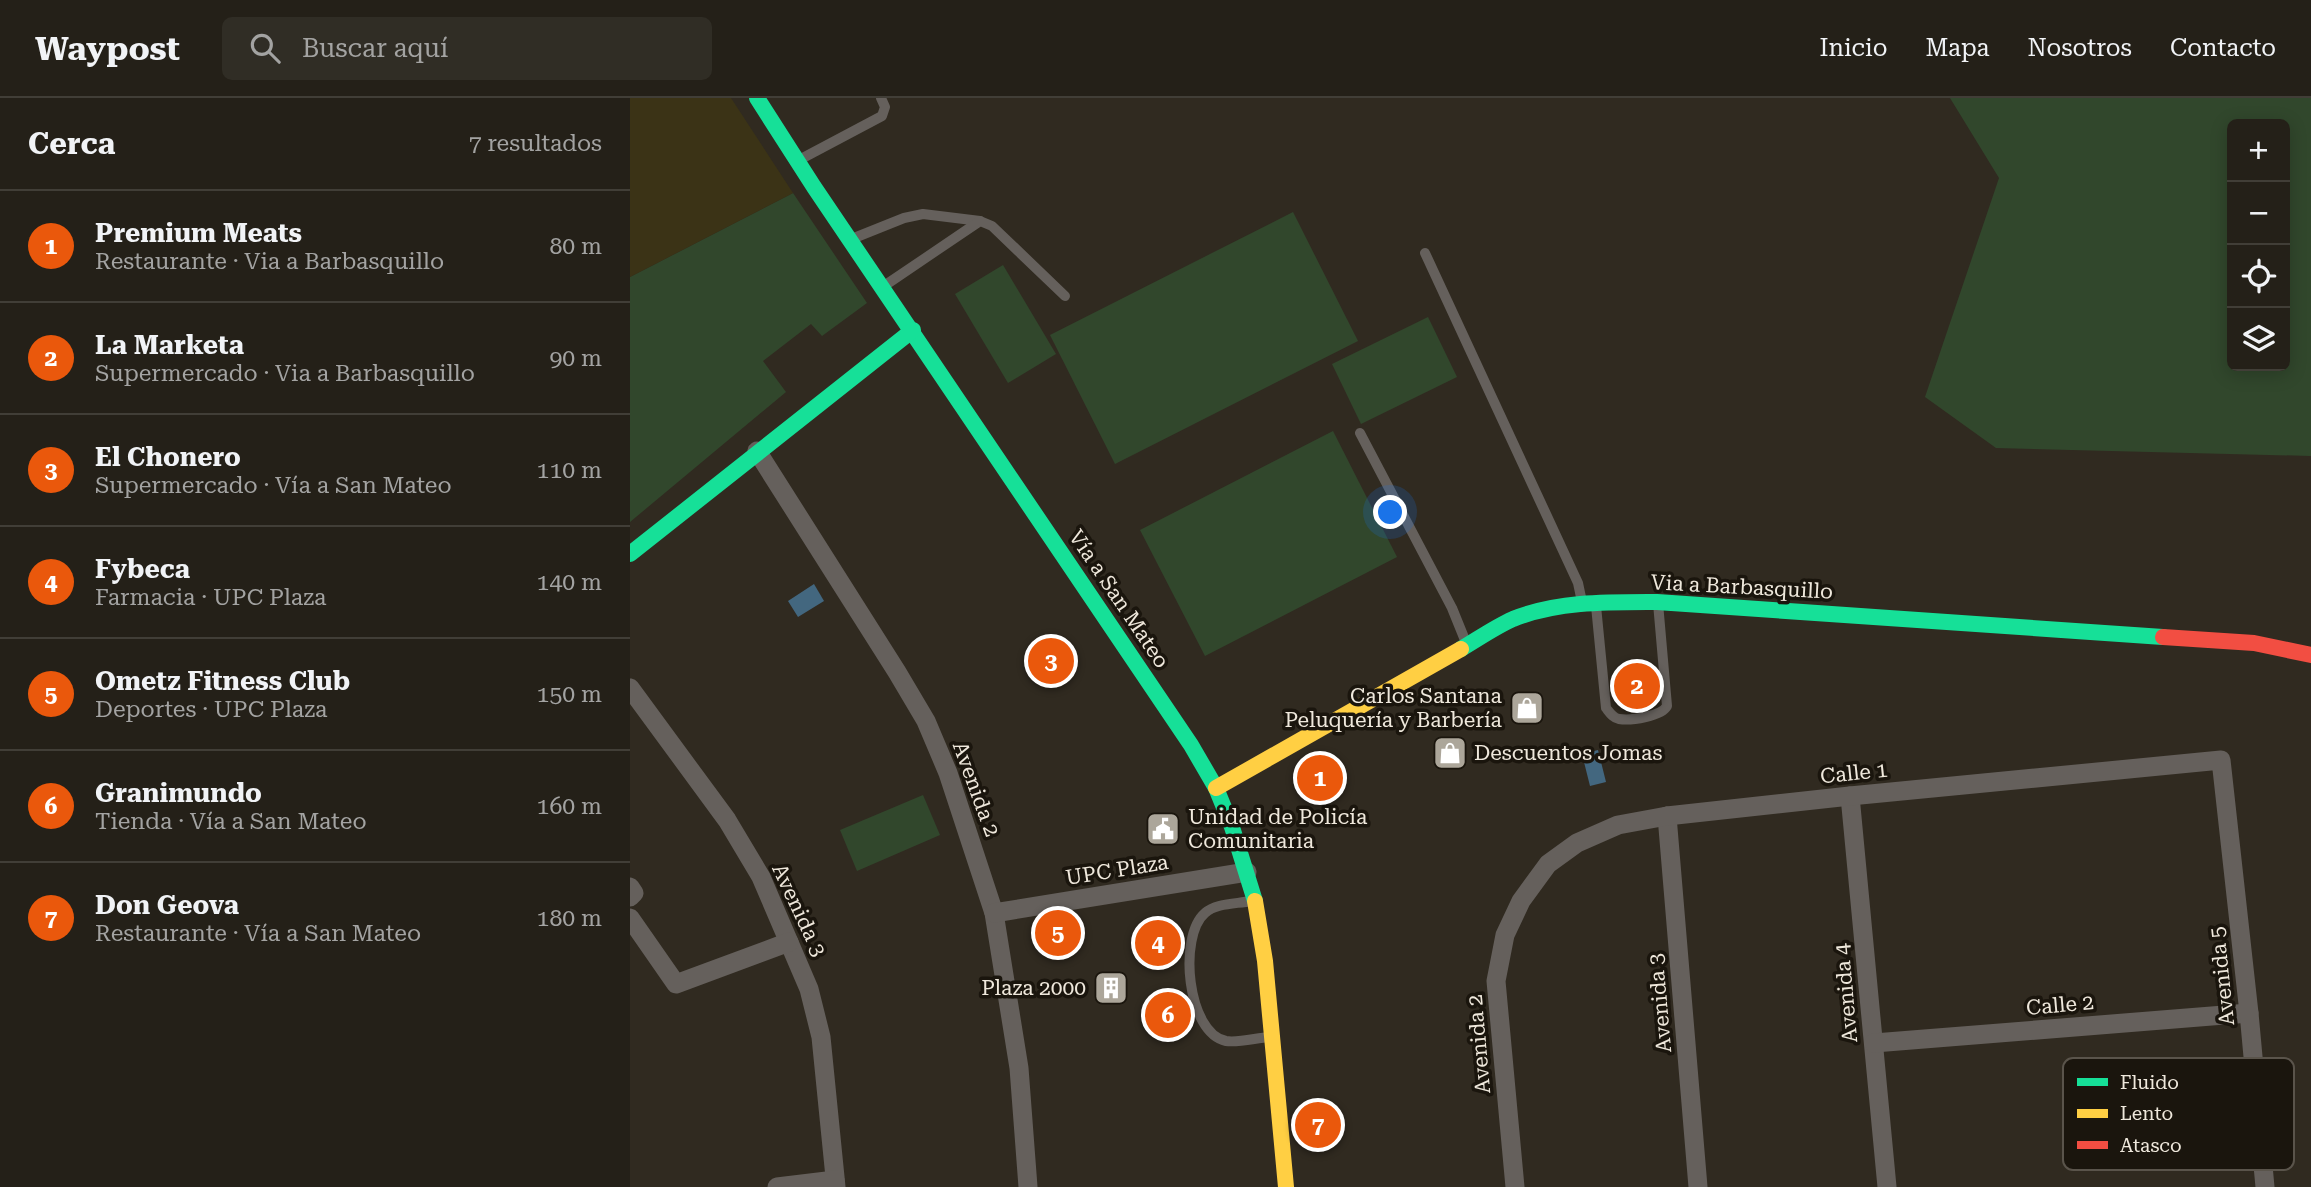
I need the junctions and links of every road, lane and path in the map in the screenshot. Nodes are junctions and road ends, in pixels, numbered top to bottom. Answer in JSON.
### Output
{"nodes":[{"id":1,"x":757,"y":98,"type":"edge"},
{"id":2,"x":881,"y":98,"type":"edge"},
{"id":3,"x":798,"y":160,"type":"junction"},
{"id":4,"x":981,"y":221,"type":"junction"},
{"id":5,"x":850,"y":240,"type":"junction"},
{"id":6,"x":1424,"y":253,"type":"dead end"},
{"id":7,"x":883,"y":286,"type":"junction"},
{"id":8,"x":1065,"y":296,"type":"dead end"},
{"id":9,"x":913,"y":330,"type":"junction"},
{"id":10,"x":1360,"y":433,"type":"dead end"},
{"id":11,"x":757,"y":451,"type":"junction"},
{"id":12,"x":630,"y":554,"type":"edge"},
{"id":13,"x":1589,"y":602,"type":"junction"},
{"id":14,"x":1657,"y":602,"type":"junction"},
{"id":15,"x":1467,"y":645,"type":"junction"},
{"id":16,"x":2311,"y":654,"type":"edge"},
{"id":17,"x":630,"y":688,"type":"edge"},
{"id":18,"x":2221,"y":760,"type":"joint"},
{"id":19,"x":1216,"y":788,"type":"junction"},
{"id":20,"x":1850,"y":796,"type":"junction"},
{"id":21,"x":1667,"y":816,"type":"junction"},
{"id":22,"x":1247,"y":872,"type":"junction"},
{"id":23,"x":630,"y":887,"type":"edge"},
{"id":24,"x":630,"y":897,"type":"edge"},
{"id":25,"x":1255,"y":901,"type":"junction"},
{"id":26,"x":1521,"y":901,"type":"joint"},
{"id":27,"x":994,"y":913,"type":"junction"},
{"id":28,"x":630,"y":918,"type":"edge"},
{"id":29,"x":789,"y":943,"type":"junction"},
{"id":30,"x":2249,"y":1013,"type":"junction"},
{"id":31,"x":1272,"y":1037,"type":"junction"},
{"id":32,"x":1874,"y":1043,"type":"junction"},
{"id":33,"x":2253,"y":1058,"type":"edge"},
{"id":34,"x":835,"y":1184,"type":"edge"},
{"id":35,"x":777,"y":1187,"type":"edge"},
{"id":36,"x":1028,"y":1187,"type":"edge"},
{"id":37,"x":1286,"y":1187,"type":"edge"},
{"id":38,"x":1515,"y":1187,"type":"edge"},
{"id":39,"x":1698,"y":1187,"type":"edge"},
{"id":40,"x":1887,"y":1187,"type":"edge"}],
"edges":[{"from":1,"to":3,"type":"main road","name":"Vía a San Mateo"},
{"from":2,"to":3,"type":"lane"},
{"from":3,"to":5,"type":"main road","name":"Vía a San Mateo"},
{"from":4,"to":5,"type":"lane"},
{"from":4,"to":7,"type":"lane"},
{"from":4,"to":8,"type":"lane"},
{"from":5,"to":7,"type":"main road","name":"Vía a San Mateo"},
{"from":6,"to":13,"type":"lane"},
{"from":7,"to":9,"type":"main road","name":"Vía a San Mateo"},
{"from":9,"to":11,"type":"main road"},
{"from":9,"to":19,"type":"main road","name":"Vía a San Mateo"},
{"from":10,"to":15,"type":"lane"},
{"from":11,"to":12,"type":"main road"},
{"from":11,"to":27,"type":"street","name":"Avenida 2"},
{"from":13,"to":14,"type":"main road","name":"Via a Barbasquillo"},
{"from":13,"to":14,"type":"lane"},
{"from":13,"to":15,"type":"main road","name":"Via a Barbasquillo"},
{"from":14,"to":16,"type":"main road","name":"Via a Barbasquillo"},
{"from":15,"to":19,"type":"main road","name":"Via a Barbasquillo"},
{"from":17,"to":29,"type":"street","name":"Avenida 3"},
{"from":18,"to":20,"type":"street","name":"Calle 1"},
{"from":18,"to":30,"type":"street","name":"Avenida 5"},
{"from":19,"to":22,"type":"main road","name":"Vía a San Mateo"},
{"from":20,"to":21,"type":"street","name":"Calle 1"},
{"from":20,"to":32,"type":"street","name":"Avenida 4"},
{"from":21,"to":26,"type":"street","name":"Calle 1"},
{"from":21,"to":39,"type":"street","name":"Avenida 3"},
{"from":22,"to":25,"type":"main road","name":"Vía a San Mateo"},
{"from":22,"to":27,"type":"street","name":"UPC Plaza"},
{"from":23,"to":24,"type":"street"},
{"from":25,"to":31,"type":"main road","name":"Vía a San Mateo"},
{"from":25,"to":31,"type":"lane"},
{"from":26,"to":38,"type":"street","name":"Avenida 2"},
{"from":27,"to":36,"type":"street","name":"Avenida 2"},
{"from":28,"to":29,"type":"street"},
{"from":29,"to":34,"type":"street","name":"Avenida 3"},
{"from":30,"to":32,"type":"street","name":"Calle 2"},
{"from":30,"to":33,"type":"street","name":"Avenida 5"},
{"from":31,"to":37,"type":"main road","name":"Vía a San Mateo"},
{"from":32,"to":40,"type":"street","name":"Avenida 4"},
{"from":34,"to":35,"type":"street"}]}
